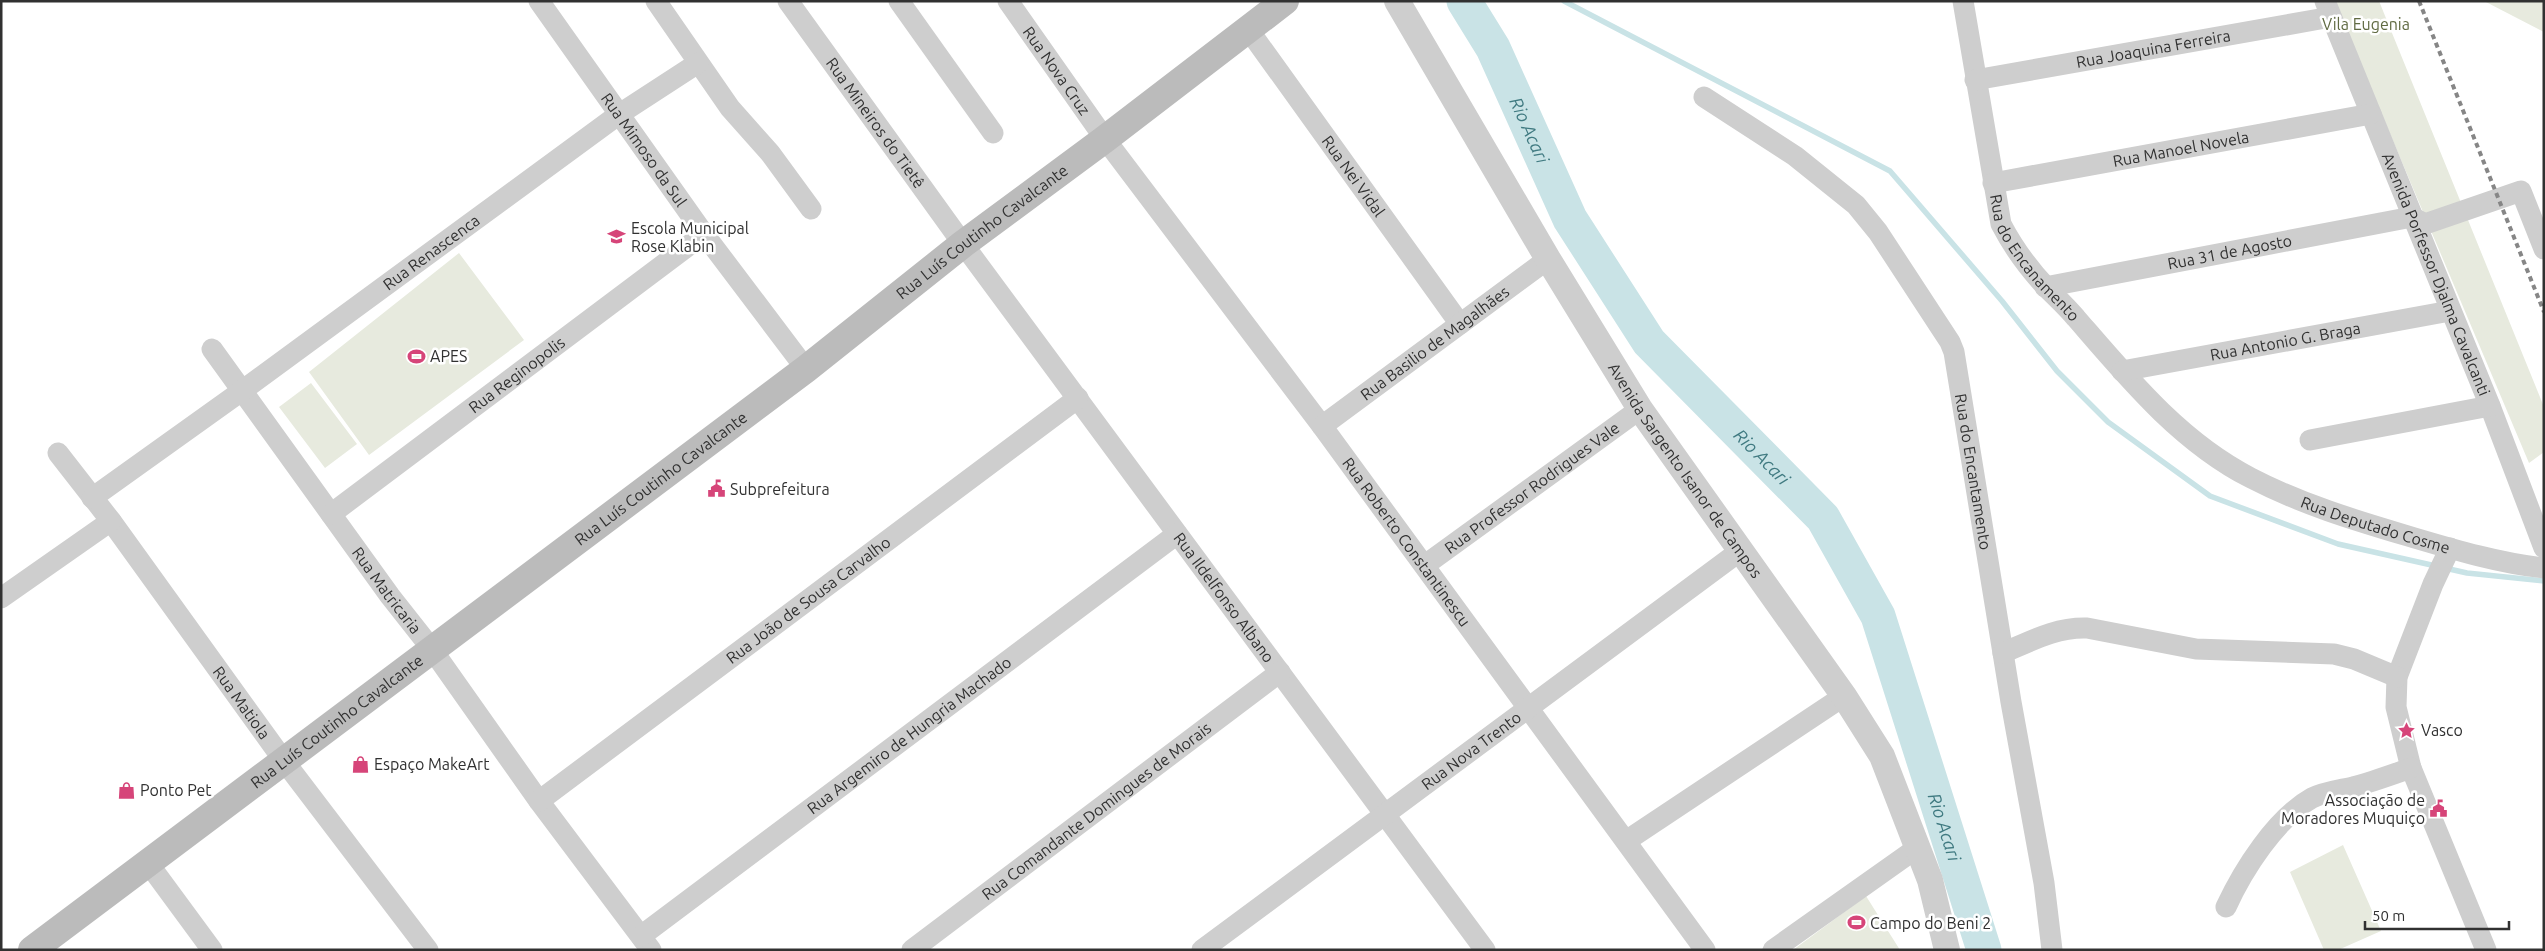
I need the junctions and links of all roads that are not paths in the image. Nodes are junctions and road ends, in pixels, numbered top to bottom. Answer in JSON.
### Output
{"nodes":[{"id":1,"x":539,"y":1,"type":"edge"},
{"id":2,"x":656,"y":1,"type":"edge"},
{"id":3,"x":788,"y":1,"type":"edge"},
{"id":4,"x":899,"y":1,"type":"edge"},
{"id":5,"x":1008,"y":1,"type":"edge"},
{"id":6,"x":1284,"y":1,"type":"edge"},
{"id":7,"x":1397,"y":1,"type":"edge"},
{"id":8,"x":1963,"y":1,"type":"edge"},
{"id":9,"x":2328,"y":9,"type":"edge"},
{"id":10,"x":1248,"y":29,"type":"junction"},
{"id":11,"x":698,"y":63,"type":"junction"},
{"id":12,"x":1975,"y":80,"type":"junction"},
{"id":13,"x":1704,"y":97,"type":"dead end"},
{"id":14,"x":2370,"y":114,"type":"junction"},
{"id":15,"x":618,"y":115,"type":"junction"},
{"id":16,"x":993,"y":133,"type":"dead end"},
{"id":17,"x":1105,"y":139,"type":"junction"},
{"id":18,"x":1993,"y":183,"type":"junction"},
{"id":19,"x":811,"y":209,"type":"dead end"},
{"id":20,"x":2412,"y":217,"type":"junction"},
{"id":21,"x":704,"y":234,"type":"junction"},
{"id":22,"x":963,"y":244,"type":"junction"},
{"id":23,"x":2544,"y":249,"type":"edge"},
{"id":24,"x":1548,"y":259,"type":"junction"},
{"id":25,"x":2045,"y":287,"type":"junction"},
{"id":26,"x":2450,"y":311,"type":"junction"},
{"id":27,"x":1460,"y":324,"type":"junction"},
{"id":28,"x":212,"y":348,"type":"dead end"},
{"id":29,"x":806,"y":369,"type":"junction"},
{"id":30,"x":2122,"y":371,"type":"junction"},
{"id":31,"x":243,"y":390,"type":"junction"},
{"id":32,"x":1078,"y":398,"type":"junction"},
{"id":33,"x":2490,"y":406,"type":"junction"},
{"id":34,"x":1640,"y":409,"type":"junction"},
{"id":35,"x":1322,"y":426,"type":"junction"},
{"id":36,"x":2310,"y":440,"type":"dead end"},
{"id":37,"x":58,"y":453,"type":"dead end"},
{"id":38,"x":2215,"y":456,"type":"joint"},
{"id":39,"x":92,"y":498,"type":"junction"},
{"id":40,"x":331,"y":514,"type":"junction"},
{"id":41,"x":111,"y":521,"type":"junction"},
{"id":42,"x":1177,"y":534,"type":"junction"},
{"id":43,"x":2544,"y":548,"type":"edge"},
{"id":44,"x":1740,"y":551,"type":"junction"},
{"id":45,"x":2448,"y":551,"type":"junction"},
{"id":46,"x":1425,"y":565,"type":"junction"},
{"id":47,"x":2544,"y":568,"type":"edge"},
{"id":48,"x":1,"y":598,"type":"edge"},
{"id":49,"x":431,"y":648,"type":"junction"},
{"id":50,"x":2003,"y":652,"type":"junction"},
{"id":51,"x":1280,"y":672,"type":"junction"},
{"id":52,"x":2397,"y":676,"type":"junction"},
{"id":53,"x":1844,"y":696,"type":"junction"},
{"id":54,"x":1528,"y":706,"type":"junction"},
{"id":55,"x":284,"y":761,"type":"junction"},
{"id":56,"x":2410,"y":768,"type":"junction"},
{"id":57,"x":539,"y":801,"type":"junction"},
{"id":58,"x":1384,"y":814,"type":"junction"},
{"id":59,"x":1626,"y":842,"type":"junction"},
{"id":60,"x":1916,"y":848,"type":"junction"},
{"id":61,"x":148,"y":863,"type":"junction"},
{"id":62,"x":2226,"y":907,"type":"dead end"},
{"id":63,"x":646,"y":943,"type":"edge"},
{"id":64,"x":32,"y":950,"type":"edge"},
{"id":65,"x":212,"y":950,"type":"edge"},
{"id":66,"x":428,"y":950,"type":"edge"},
{"id":67,"x":912,"y":950,"type":"edge"},
{"id":68,"x":1202,"y":950,"type":"edge"},
{"id":69,"x":1485,"y":950,"type":"edge"},
{"id":70,"x":1704,"y":950,"type":"edge"},
{"id":71,"x":1773,"y":950,"type":"edge"},
{"id":72,"x":1947,"y":950,"type":"edge"},
{"id":73,"x":2052,"y":950,"type":"edge"},
{"id":74,"x":2486,"y":950,"type":"edge"}],
"edges":[{"from":1,"to":15,"type":"street","name":"Rua Mimoso da Sul"},
{"from":2,"to":11,"type":"street"},
{"from":3,"to":22,"type":"street","name":"Rua Mineiros do Tietê"},
{"from":4,"to":16,"type":"street"},
{"from":5,"to":17,"type":"street","name":"Rua Nova Cruz"},
{"from":6,"to":10,"type":"main road","name":"Rua Luís Coutinho Cavalcante"},
{"from":7,"to":24,"type":"street","name":"Avenida Sargento Isanor de Campos"},
{"from":8,"to":12,"type":"street","name":"Rua do Encanamento"},
{"from":9,"to":12,"type":"street","name":"Rua Joaquina Ferreira"},
{"from":9,"to":14,"type":"street","name":"Avenida Porfessor Djalma Cavalcanti"},
{"from":10,"to":17,"type":"main road","name":"Rua Luís Coutinho Cavalcante"},
{"from":10,"to":27,"type":"street","name":"Rua Nei Vidal"},
{"from":11,"to":15,"type":"street","name":"Rua Renascenca"},
{"from":11,"to":19,"type":"street"},
{"from":12,"to":18,"type":"street","name":"Rua do Encanamento"},
{"from":13,"to":50,"type":"street","name":"Rua do Encantamento"},
{"from":14,"to":18,"type":"street","name":"Rua Manoel Novela"},
{"from":14,"to":20,"type":"street","name":"Avenida Porfessor Djalma Cavalcanti"},
{"from":15,"to":21,"type":"street","name":"Rua Mimoso da Sul"},
{"from":15,"to":31,"type":"street","name":"Rua Renascenca"},
{"from":17,"to":22,"type":"main road","name":"Rua Luís Coutinho Cavalcante"},
{"from":17,"to":35,"type":"street","name":"Rua Roberto Constantinescu"},
{"from":18,"to":25,"type":"street","name":"Rua do Encanamento"},
{"from":20,"to":23,"type":"street","name":"Rua 31 de Agosto"},
{"from":20,"to":25,"type":"street","name":"Rua 31 de Agosto"},
{"from":20,"to":26,"type":"street","name":"Avenida Porfessor Djalma Cavalcanti"},
{"from":21,"to":29,"type":"street","name":"Rua Mimoso da Sul"},
{"from":21,"to":40,"type":"street","name":"Rua Reginopolis"},
{"from":22,"to":29,"type":"main road","name":"Rua Luís Coutinho Cavalcante"},
{"from":22,"to":32,"type":"street","name":"Rua Ildelfonso Albano"},
{"from":24,"to":27,"type":"street","name":"Rua Basilio de Magalhães"},
{"from":24,"to":34,"type":"street","name":"Avenida Sargento Isanor de Campos"},
{"from":25,"to":30,"type":"street","name":"Rua do Encanamento"},
{"from":26,"to":30,"type":"street","name":"Rua Antonio G. Braga"},
{"from":26,"to":33,"type":"street","name":"Avenida Porfessor Djalma Cavalcanti"},
{"from":27,"to":35,"type":"street","name":"Rua Basilio de Magalhães"},
{"from":28,"to":31,"type":"street","name":"Rua Matricaria"},
{"from":29,"to":49,"type":"main road","name":"Rua Luís Coutinho Cavalcante"},
{"from":30,"to":38,"type":"street","name":"Rua do Encanamento"},
{"from":31,"to":39,"type":"street","name":"Rua Renascenca"},
{"from":31,"to":40,"type":"street","name":"Rua Matricaria"},
{"from":32,"to":42,"type":"street","name":"Rua Ildelfonso Albano"},
{"from":32,"to":57,"type":"street","name":"Rua João de Sousa Carvalho"},
{"from":33,"to":36,"type":"street"},
{"from":33,"to":43,"type":"street","name":"Avenida Porfessor Djalma Cavalcanti"},
{"from":34,"to":44,"type":"street","name":"Avenida Sargento Isanor de Campos"},
{"from":34,"to":46,"type":"street","name":"Rua Professor Rodrigues Vale"},
{"from":35,"to":46,"type":"street","name":"Rua Roberto Constantinescu"},
{"from":37,"to":39,"type":"street","name":"Rua Matiola"},
{"from":38,"to":45,"type":"street","name":"Rua Deputado Cosme"},
{"from":39,"to":41,"type":"street","name":"Rua Matiola"},
{"from":40,"to":49,"type":"street","name":"Rua Matricaria"},
{"from":41,"to":48,"type":"street"},
{"from":41,"to":55,"type":"street","name":"Rua Matiola"},
{"from":42,"to":51,"type":"street","name":"Rua Ildelfonso Albano"},
{"from":42,"to":63,"type":"street","name":"Rua Argemiro de Hungria Machado"},
{"from":44,"to":53,"type":"street","name":"Avenida Sargento Isanor de Campos"},
{"from":44,"to":54,"type":"street","name":"Rua Nova Trento"},
{"from":45,"to":47,"type":"street","name":"Rua Deputado Cosme"},
{"from":45,"to":52,"type":"street"},
{"from":46,"to":54,"type":"street","name":"Rua Roberto Constantinescu"},
{"from":49,"to":55,"type":"main road","name":"Rua Luís Coutinho Cavalcante"},
{"from":49,"to":57,"type":"street","name":"Rua Matricaria"},
{"from":50,"to":52,"type":"street"},
{"from":50,"to":73,"type":"street","name":"Rua do Encantamento"},
{"from":51,"to":58,"type":"street","name":"Rua Ildelfonso Albano"},
{"from":51,"to":67,"type":"street","name":"Rua Comandante Domingues de Morais"},
{"from":52,"to":56,"type":"street"},
{"from":53,"to":59,"type":"street"},
{"from":53,"to":60,"type":"street","name":"Avenida Sargento Isanor de Campos"},
{"from":54,"to":58,"type":"street","name":"Rua Nova Trento"},
{"from":54,"to":59,"type":"street","name":"Rua Roberto Constantinescu"},
{"from":55,"to":61,"type":"main road","name":"Rua Luís Coutinho Cavalcante"},
{"from":55,"to":66,"type":"street","name":"Rua Matiola"},
{"from":56,"to":62,"type":"street"},
{"from":56,"to":74,"type":"street"},
{"from":57,"to":63,"type":"street","name":"Rua Matricaria"},
{"from":58,"to":68,"type":"street","name":"Rua Nova Trento"},
{"from":58,"to":69,"type":"street","name":"Rua Ildelfonso Albano"},
{"from":59,"to":70,"type":"street","name":"Rua Roberto Constantinescu"},
{"from":60,"to":71,"type":"street"},
{"from":60,"to":72,"type":"street","name":"Avenida Sargento Isanor de Campos"},
{"from":61,"to":64,"type":"main road","name":"Rua Luís Coutinho Cavalcante"},
{"from":61,"to":65,"type":"street"}]}
